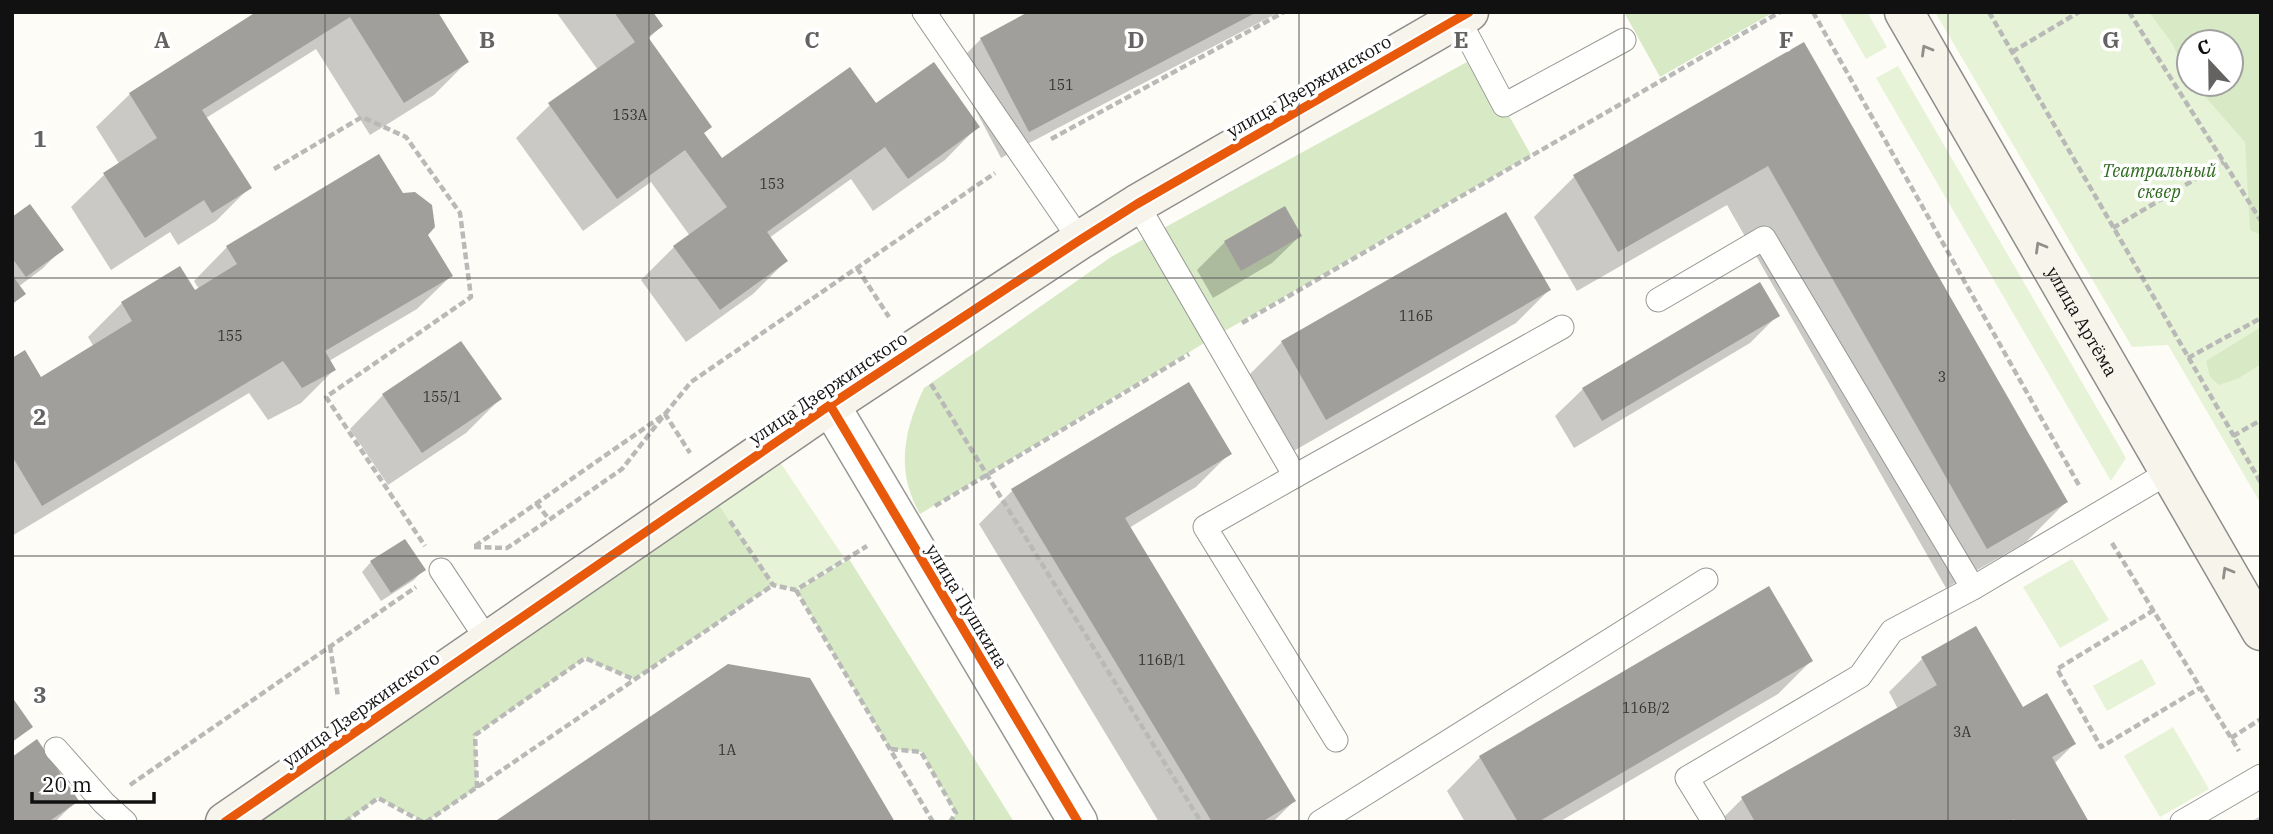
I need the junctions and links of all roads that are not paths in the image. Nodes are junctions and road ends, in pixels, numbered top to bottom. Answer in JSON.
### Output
{"nodes":[{"id":1,"x":924,"y":12,"type":"edge"},
{"id":2,"x":1904,"y":12,"type":"edge"},
{"id":3,"x":1463,"y":15,"type":"edge"},
{"id":4,"x":1624,"y":40,"type":"dead end"},
{"id":5,"x":1137,"y":204,"type":"junction"},
{"id":6,"x":1080,"y":240,"type":"junction"},
{"id":7,"x":1658,"y":300,"type":"dead end"},
{"id":8,"x":1562,"y":327,"type":"dead end"},
{"id":9,"x":830,"y":405,"type":"junction"},
{"id":10,"x":2169,"y":472,"type":"junction"},
{"id":11,"x":1295,"y":476,"type":"junction"},
{"id":12,"x":441,"y":570,"type":"road end"},
{"id":13,"x":1706,"y":580,"type":"dead end"},
{"id":14,"x":1973,"y":588,"type":"junction"},
{"id":15,"x":2261,"y":631,"type":"edge"},
{"id":16,"x":488,"y":641,"type":"junction"},
{"id":17,"x":1336,"y":740,"type":"dead end"},
{"id":18,"x":56,"y":749,"type":"dead end"},
{"id":19,"x":2258,"y":778,"type":"edge"},
{"id":20,"x":125,"y":822,"type":"edge"},
{"id":21,"x":225,"y":822,"type":"edge"},
{"id":22,"x":1078,"y":822,"type":"edge"},
{"id":23,"x":1320,"y":822,"type":"edge"},
{"id":24,"x":1714,"y":822,"type":"edge"},
{"id":25,"x":2182,"y":822,"type":"edge"}],
"edges":[{"from":1,"to":6,"type":"lane"},
{"from":10,"to":2,"type":"street","name":"улица Артёма","one_way":true},
{"from":3,"to":4,"type":"lane"},
{"from":3,"to":5,"type":"street","name":"улица Дзержинского"},
{"from":5,"to":6,"type":"street","name":"улица Дзержинского"},
{"from":5,"to":11,"type":"lane"},
{"from":6,"to":9,"type":"street","name":"улица Дзержинского"},
{"from":7,"to":14,"type":"lane"},
{"from":8,"to":11,"type":"lane"},
{"from":9,"to":16,"type":"street","name":"улица Дзержинского"},
{"from":9,"to":22,"type":"street","name":"улица Пушкина"},
{"from":10,"to":14,"type":"lane"},
{"from":15,"to":10,"type":"street","name":"улица Артёма","one_way":true},
{"from":11,"to":17,"type":"lane"},
{"from":12,"to":16,"type":"lane"},
{"from":13,"to":23,"type":"lane"},
{"from":14,"to":24,"type":"lane"},
{"from":16,"to":21,"type":"street","name":"улица Дзержинского"},
{"from":18,"to":20,"type":"lane"},
{"from":19,"to":25,"type":"lane"}]}
